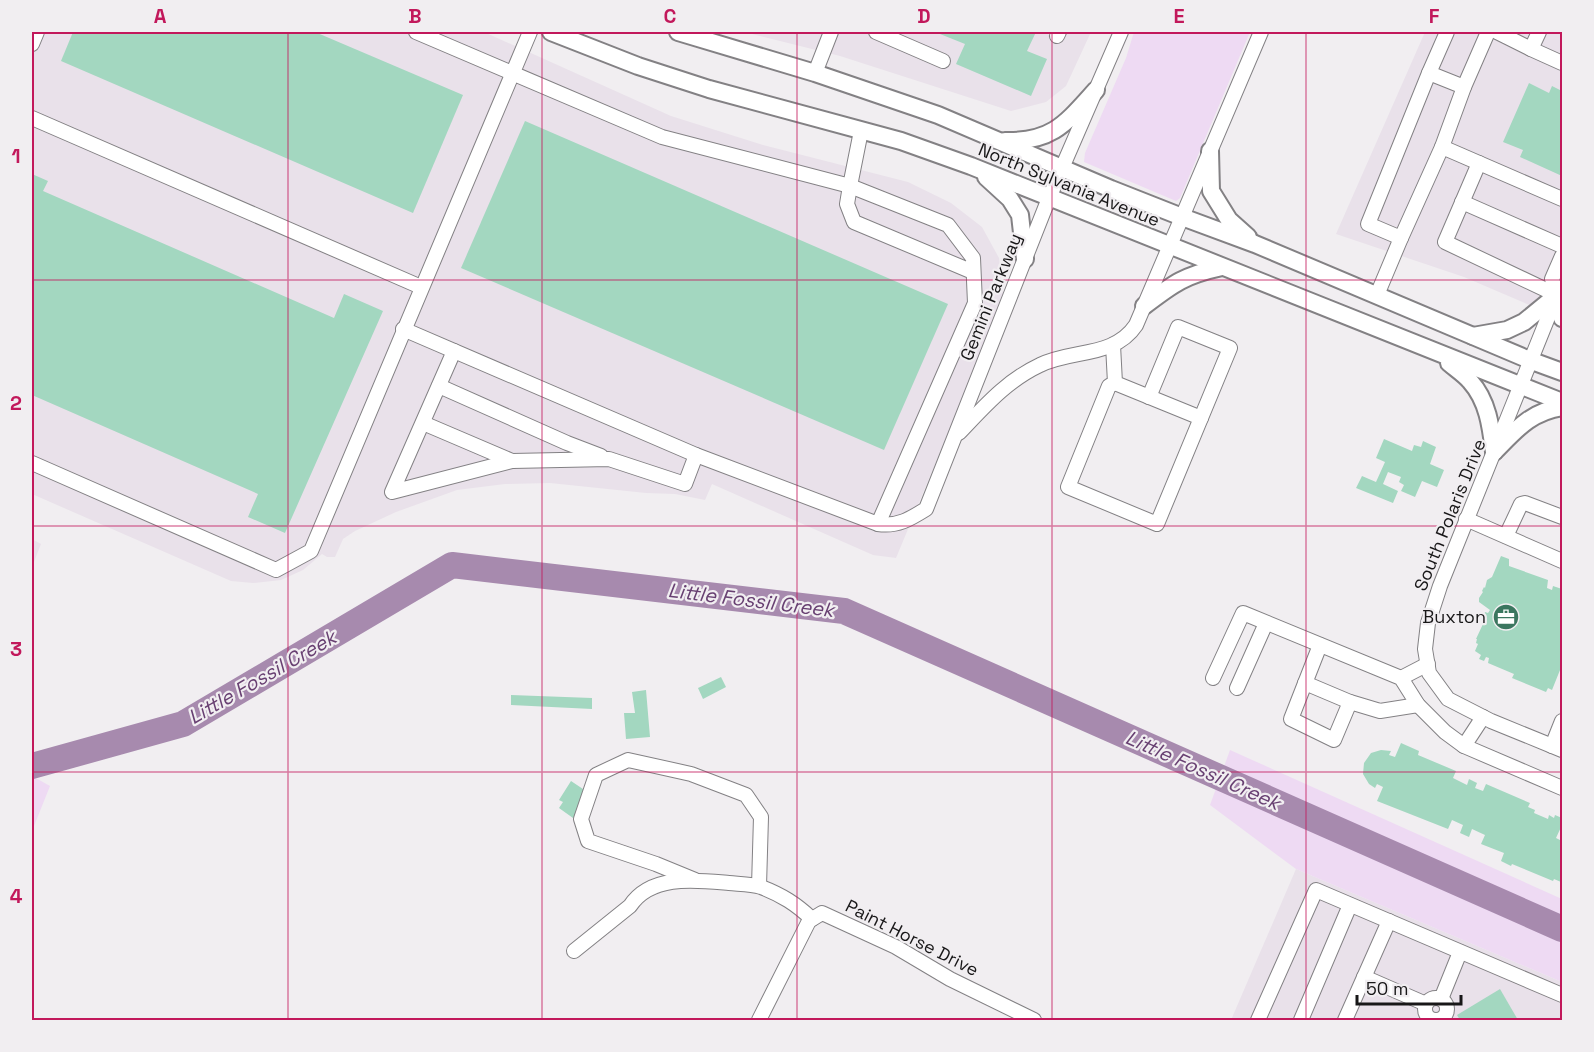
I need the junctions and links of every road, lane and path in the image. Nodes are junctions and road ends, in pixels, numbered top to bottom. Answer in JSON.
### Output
{"nodes":[{"id":1,"x":37,"y":32,"type":"edge"},
{"id":2,"x":416,"y":32,"type":"edge"},
{"id":3,"x":530,"y":32,"type":"edge"},
{"id":4,"x":551,"y":32,"type":"edge"},
{"id":5,"x":678,"y":32,"type":"edge"},
{"id":6,"x":828,"y":32,"type":"edge"},
{"id":7,"x":876,"y":32,"type":"edge"},
{"id":8,"x":1121,"y":32,"type":"edge"},
{"id":9,"x":1261,"y":32,"type":"edge"},
{"id":10,"x":1447,"y":32,"type":"edge"},
{"id":11,"x":1488,"y":32,"type":"edge"},
{"id":12,"x":1497,"y":32,"type":"edge"},
{"id":13,"x":1539,"y":32,"type":"edge"},
{"id":14,"x":32,"y":44,"type":"edge"},
{"id":15,"x":1532,"y":49,"type":"junction"},
{"id":16,"x":943,"y":61,"type":"dead end"},
{"id":17,"x":1563,"y":63,"type":"edge"},
{"id":18,"x":512,"y":73,"type":"junction"},
{"id":19,"x":815,"y":73,"type":"junction"},
{"id":20,"x":1429,"y":73,"type":"junction"},
{"id":21,"x":1464,"y":87,"type":"junction"},
{"id":22,"x":1096,"y":90,"type":"junction"},
{"id":23,"x":32,"y":118,"type":"edge"},
{"id":24,"x":861,"y":131,"type":"junction"},
{"id":25,"x":997,"y":141,"type":"junction"},
{"id":26,"x":1442,"y":147,"type":"junction"},
{"id":27,"x":1210,"y":151,"type":"junction"},
{"id":28,"x":1479,"y":163,"type":"junction"},
{"id":29,"x":971,"y":166,"type":"junction"},
{"id":30,"x":1062,"y":167,"type":"junction"},
{"id":31,"x":850,"y":186,"type":"junction"},
{"id":32,"x":1049,"y":198,"type":"junction"},
{"id":33,"x":1563,"y":199,"type":"edge"},
{"id":34,"x":1462,"y":202,"type":"junction"},
{"id":35,"x":1182,"y":217,"type":"junction"},
{"id":36,"x":1401,"y":238,"type":"junction"},
{"id":37,"x":1256,"y":244,"type":"junction"},
{"id":38,"x":1563,"y":246,"type":"edge"},
{"id":39,"x":1170,"y":247,"type":"junction"},
{"id":40,"x":1563,"y":256,"type":"edge"},
{"id":41,"x":1025,"y":260,"type":"junction"},
{"id":42,"x":1222,"y":267,"type":"junction"},
{"id":43,"x":973,"y":272,"type":"junction"},
{"id":44,"x":422,"y":287,"type":"junction"},
{"id":45,"x":1377,"y":295,"type":"junction"},
{"id":46,"x":1561,"y":295,"type":"edge"},
{"id":47,"x":1144,"y":306,"type":"junction"},
{"id":48,"x":1563,"y":318,"type":"edge"},
{"id":49,"x":403,"y":329,"type":"junction"},
{"id":50,"x":1473,"y":336,"type":"junction"},
{"id":51,"x":1113,"y":345,"type":"junction"},
{"id":52,"x":454,"y":351,"type":"junction"},
{"id":53,"x":1438,"y":353,"type":"junction"},
{"id":54,"x":1532,"y":361,"type":"junction"},
{"id":55,"x":1563,"y":372,"type":"edge"},
{"id":56,"x":1115,"y":382,"type":"junction"},
{"id":57,"x":439,"y":386,"type":"junction"},
{"id":58,"x":1521,"y":386,"type":"junction"},
{"id":59,"x":1149,"y":397,"type":"junction"},
{"id":60,"x":1563,"y":402,"type":"edge"},
{"id":61,"x":1563,"y":407,"type":"edge"},
{"id":62,"x":1201,"y":418,"type":"junction"},
{"id":63,"x":423,"y":423,"type":"junction"},
{"id":64,"x":954,"y":439,"type":"junction"},
{"id":65,"x":1494,"y":452,"type":"junction"},
{"id":66,"x":696,"y":455,"type":"junction"},
{"id":67,"x":609,"y":459,"type":"junction"},
{"id":68,"x":512,"y":461,"type":"junction"},
{"id":69,"x":32,"y":463,"type":"edge"},
{"id":70,"x":1563,"y":517,"type":"edge"},
{"id":71,"x":1466,"y":519,"type":"junction"},
{"id":72,"x":878,"y":524,"type":"junction"},
{"id":73,"x":1506,"y":536,"type":"junction"},
{"id":74,"x":1563,"y":561,"type":"edge"},
{"id":75,"x":1266,"y":623,"type":"junction"},
{"id":76,"x":1320,"y":645,"type":"junction"},
{"id":77,"x":1428,"y":664,"type":"junction"},
{"id":78,"x":1213,"y":678,"type":"dead end"},
{"id":79,"x":1401,"y":678,"type":"junction"},
{"id":80,"x":1305,"y":683,"type":"junction"},
{"id":81,"x":1237,"y":688,"type":"dead end"},
{"id":82,"x":1350,"y":702,"type":"junction"},
{"id":83,"x":1418,"y":705,"type":"junction"},
{"id":84,"x":1483,"y":717,"type":"junction"},
{"id":85,"x":1563,"y":721,"type":"edge"},
{"id":86,"x":1464,"y":746,"type":"junction"},
{"id":87,"x":1558,"y":748,"type":"edge"},
{"id":88,"x":1563,"y":788,"type":"edge"},
{"id":89,"x":695,"y":880,"type":"junction"},
{"id":90,"x":759,"y":886,"type":"junction"},
{"id":91,"x":1350,"y":905,"type":"junction"},
{"id":92,"x":812,"y":919,"type":"junction"},
{"id":93,"x":1389,"y":921,"type":"junction"},
{"id":94,"x":574,"y":951,"type":"dead end"},
{"id":95,"x":1460,"y":952,"type":"junction"},
{"id":96,"x":1364,"y":977,"type":"junction"},
{"id":97,"x":1563,"y":995,"type":"edge"},
{"id":98,"x":1441,"y":999,"type":"junction"},
{"id":99,"x":1426,"y":1004,"type":"junction"},
{"id":100,"x":759,"y":1020,"type":"edge"},
{"id":101,"x":1034,"y":1020,"type":"edge"},
{"id":102,"x":1258,"y":1020,"type":"edge"},
{"id":103,"x":1301,"y":1020,"type":"edge"},
{"id":104,"x":1344,"y":1020,"type":"edge"}],
"edges":[{"from":1,"to":14,"type":"street"},
{"from":2,"to":18,"type":"street"},
{"from":3,"to":18,"type":"street"},
{"from":4,"to":24,"type":"main road","name":"North Sylvania Avenue"},
{"from":5,"to":19,"type":"main road","name":"North Sylvania Avenue"},
{"from":6,"to":19,"type":"street"},
{"from":7,"to":16,"type":"street"},
{"from":8,"to":22,"type":"street","name":"Gemini Parkway"},
{"from":9,"to":27,"type":"street","name":"Gemini Parkway"},
{"from":10,"to":20,"type":"street"},
{"from":11,"to":21,"type":"street"},
{"from":12,"to":15,"type":"street"},
{"from":13,"to":15,"type":"street"},
{"from":15,"to":17,"type":"street"},
{"from":18,"to":31,"type":"street"},
{"from":18,"to":44,"type":"street"},
{"from":19,"to":25,"type":"main road","name":"North Sylvania Avenue"},
{"from":20,"to":21,"type":"street"},
{"from":20,"to":36,"type":"street"},
{"from":21,"to":26,"type":"street"},
{"from":22,"to":25,"type":"main road"},
{"from":22,"to":30,"type":"street","name":"Gemini Parkway"},
{"from":23,"to":44,"type":"street"},
{"from":24,"to":29,"type":"main road","name":"North Sylvania Avenue"},
{"from":24,"to":31,"type":"street"},
{"from":25,"to":30,"type":"main road","name":"North Sylvania Avenue"},
{"from":26,"to":28,"type":"street"},
{"from":26,"to":36,"type":"street"},
{"from":27,"to":35,"type":"street","name":"Gemini Parkway"},
{"from":27,"to":37,"type":"main road"},
{"from":28,"to":33,"type":"street"},
{"from":28,"to":34,"type":"street"},
{"from":29,"to":32,"type":"main road","name":"North Sylvania Avenue"},
{"from":29,"to":41,"type":"main road"},
{"from":30,"to":32,"type":"street","name":"Gemini Parkway"},
{"from":30,"to":35,"type":"main road","name":"North Sylvania Avenue"},
{"from":31,"to":43,"type":"street"},
{"from":31,"to":43,"type":"street"},
{"from":32,"to":39,"type":"main road","name":"North Sylvania Avenue"},
{"from":32,"to":41,"type":"street","name":"Gemini Parkway"},
{"from":34,"to":38,"type":"street"},
{"from":34,"to":46,"type":"street"},
{"from":35,"to":37,"type":"main road","name":"North Sylvania Avenue"},
{"from":35,"to":39,"type":"street","name":"Gemini Parkway"},
{"from":36,"to":45,"type":"street"},
{"from":37,"to":45,"type":"main road","name":"North Sylvania Avenue"},
{"from":39,"to":42,"type":"main road","name":"North Sylvania Avenue"},
{"from":39,"to":47,"type":"street","name":"Gemini Parkway"},
{"from":40,"to":46,"type":"street","name":"South Polaris Drive"},
{"from":41,"to":64,"type":"street","name":"Gemini Parkway"},
{"from":42,"to":47,"type":"main road"},
{"from":42,"to":53,"type":"main road","name":"North Sylvania Avenue"},
{"from":43,"to":72,"type":"street"},
{"from":44,"to":49,"type":"street"},
{"from":45,"to":50,"type":"main road","name":"North Sylvania Avenue"},
{"from":46,"to":48,"type":"main road"},
{"from":46,"to":50,"type":"main road"},
{"from":46,"to":54,"type":"street","name":"South Polaris Drive"},
{"from":47,"to":51,"type":"street","name":"Gemini Parkway"},
{"from":49,"to":52,"type":"street"},
{"from":49,"to":69,"type":"street"},
{"from":50,"to":54,"type":"main road","name":"North Sylvania Avenue"},
{"from":51,"to":56,"type":"street"},
{"from":51,"to":64,"type":"street","name":"Gemini Parkway"},
{"from":52,"to":57,"type":"street"},
{"from":52,"to":66,"type":"street"},
{"from":53,"to":58,"type":"main road","name":"North Sylvania Avenue"},
{"from":53,"to":65,"type":"main road"},
{"from":54,"to":55,"type":"main road","name":"North Sylvania Avenue"},
{"from":54,"to":58,"type":"street","name":"South Polaris Drive"},
{"from":56,"to":59,"type":"street"},
{"from":56,"to":62,"type":"street"},
{"from":57,"to":63,"type":"street"},
{"from":57,"to":67,"type":"street"},
{"from":58,"to":60,"type":"main road","name":"North Sylvania Avenue"},
{"from":58,"to":65,"type":"street","name":"South Polaris Drive"},
{"from":59,"to":62,"type":"street"},
{"from":59,"to":62,"type":"street"},
{"from":61,"to":65,"type":"main road"},
{"from":63,"to":68,"type":"street"},
{"from":63,"to":68,"type":"street"},
{"from":64,"to":72,"type":"street","name":"Gemini Parkway"},
{"from":65,"to":71,"type":"street","name":"South Polaris Drive"},
{"from":66,"to":67,"type":"street"},
{"from":66,"to":72,"type":"street"},
{"from":67,"to":68,"type":"street"},
{"from":70,"to":73,"type":"street"},
{"from":71,"to":73,"type":"street"},
{"from":71,"to":77,"type":"street","name":"South Polaris Drive"},
{"from":73,"to":74,"type":"street"},
{"from":75,"to":76,"type":"street"},
{"from":75,"to":78,"type":"street"},
{"from":75,"to":81,"type":"street"},
{"from":76,"to":79,"type":"street"},
{"from":76,"to":80,"type":"street"},
{"from":77,"to":79,"type":"street"},
{"from":77,"to":84,"type":"street","name":"South Polaris Drive"},
{"from":79,"to":83,"type":"street"},
{"from":80,"to":82,"type":"street"},
{"from":80,"to":82,"type":"street"},
{"from":82,"to":83,"type":"street"},
{"from":83,"to":86,"type":"street"},
{"from":84,"to":86,"type":"street"},
{"from":84,"to":87,"type":"street","name":"South Polaris Drive"},
{"from":85,"to":87,"type":"street"},
{"from":86,"to":88,"type":"street"},
{"from":89,"to":90,"type":"street"},
{"from":89,"to":90,"type":"street"},
{"from":89,"to":94,"type":"street"},
{"from":90,"to":92,"type":"street"},
{"from":91,"to":93,"type":"street"},
{"from":91,"to":102,"type":"street"},
{"from":91,"to":103,"type":"street"},
{"from":92,"to":100,"type":"street"},
{"from":92,"to":101,"type":"street","name":"Paint Horse Drive"},
{"from":93,"to":95,"type":"street"},
{"from":93,"to":96,"type":"street"},
{"from":95,"to":97,"type":"street"},
{"from":95,"to":98,"type":"street"},
{"from":96,"to":99,"type":"street"},
{"from":96,"to":104,"type":"street"},
{"from":98,"to":99,"type":"street"},
{"from":98,"to":99,"type":"street"}]}
